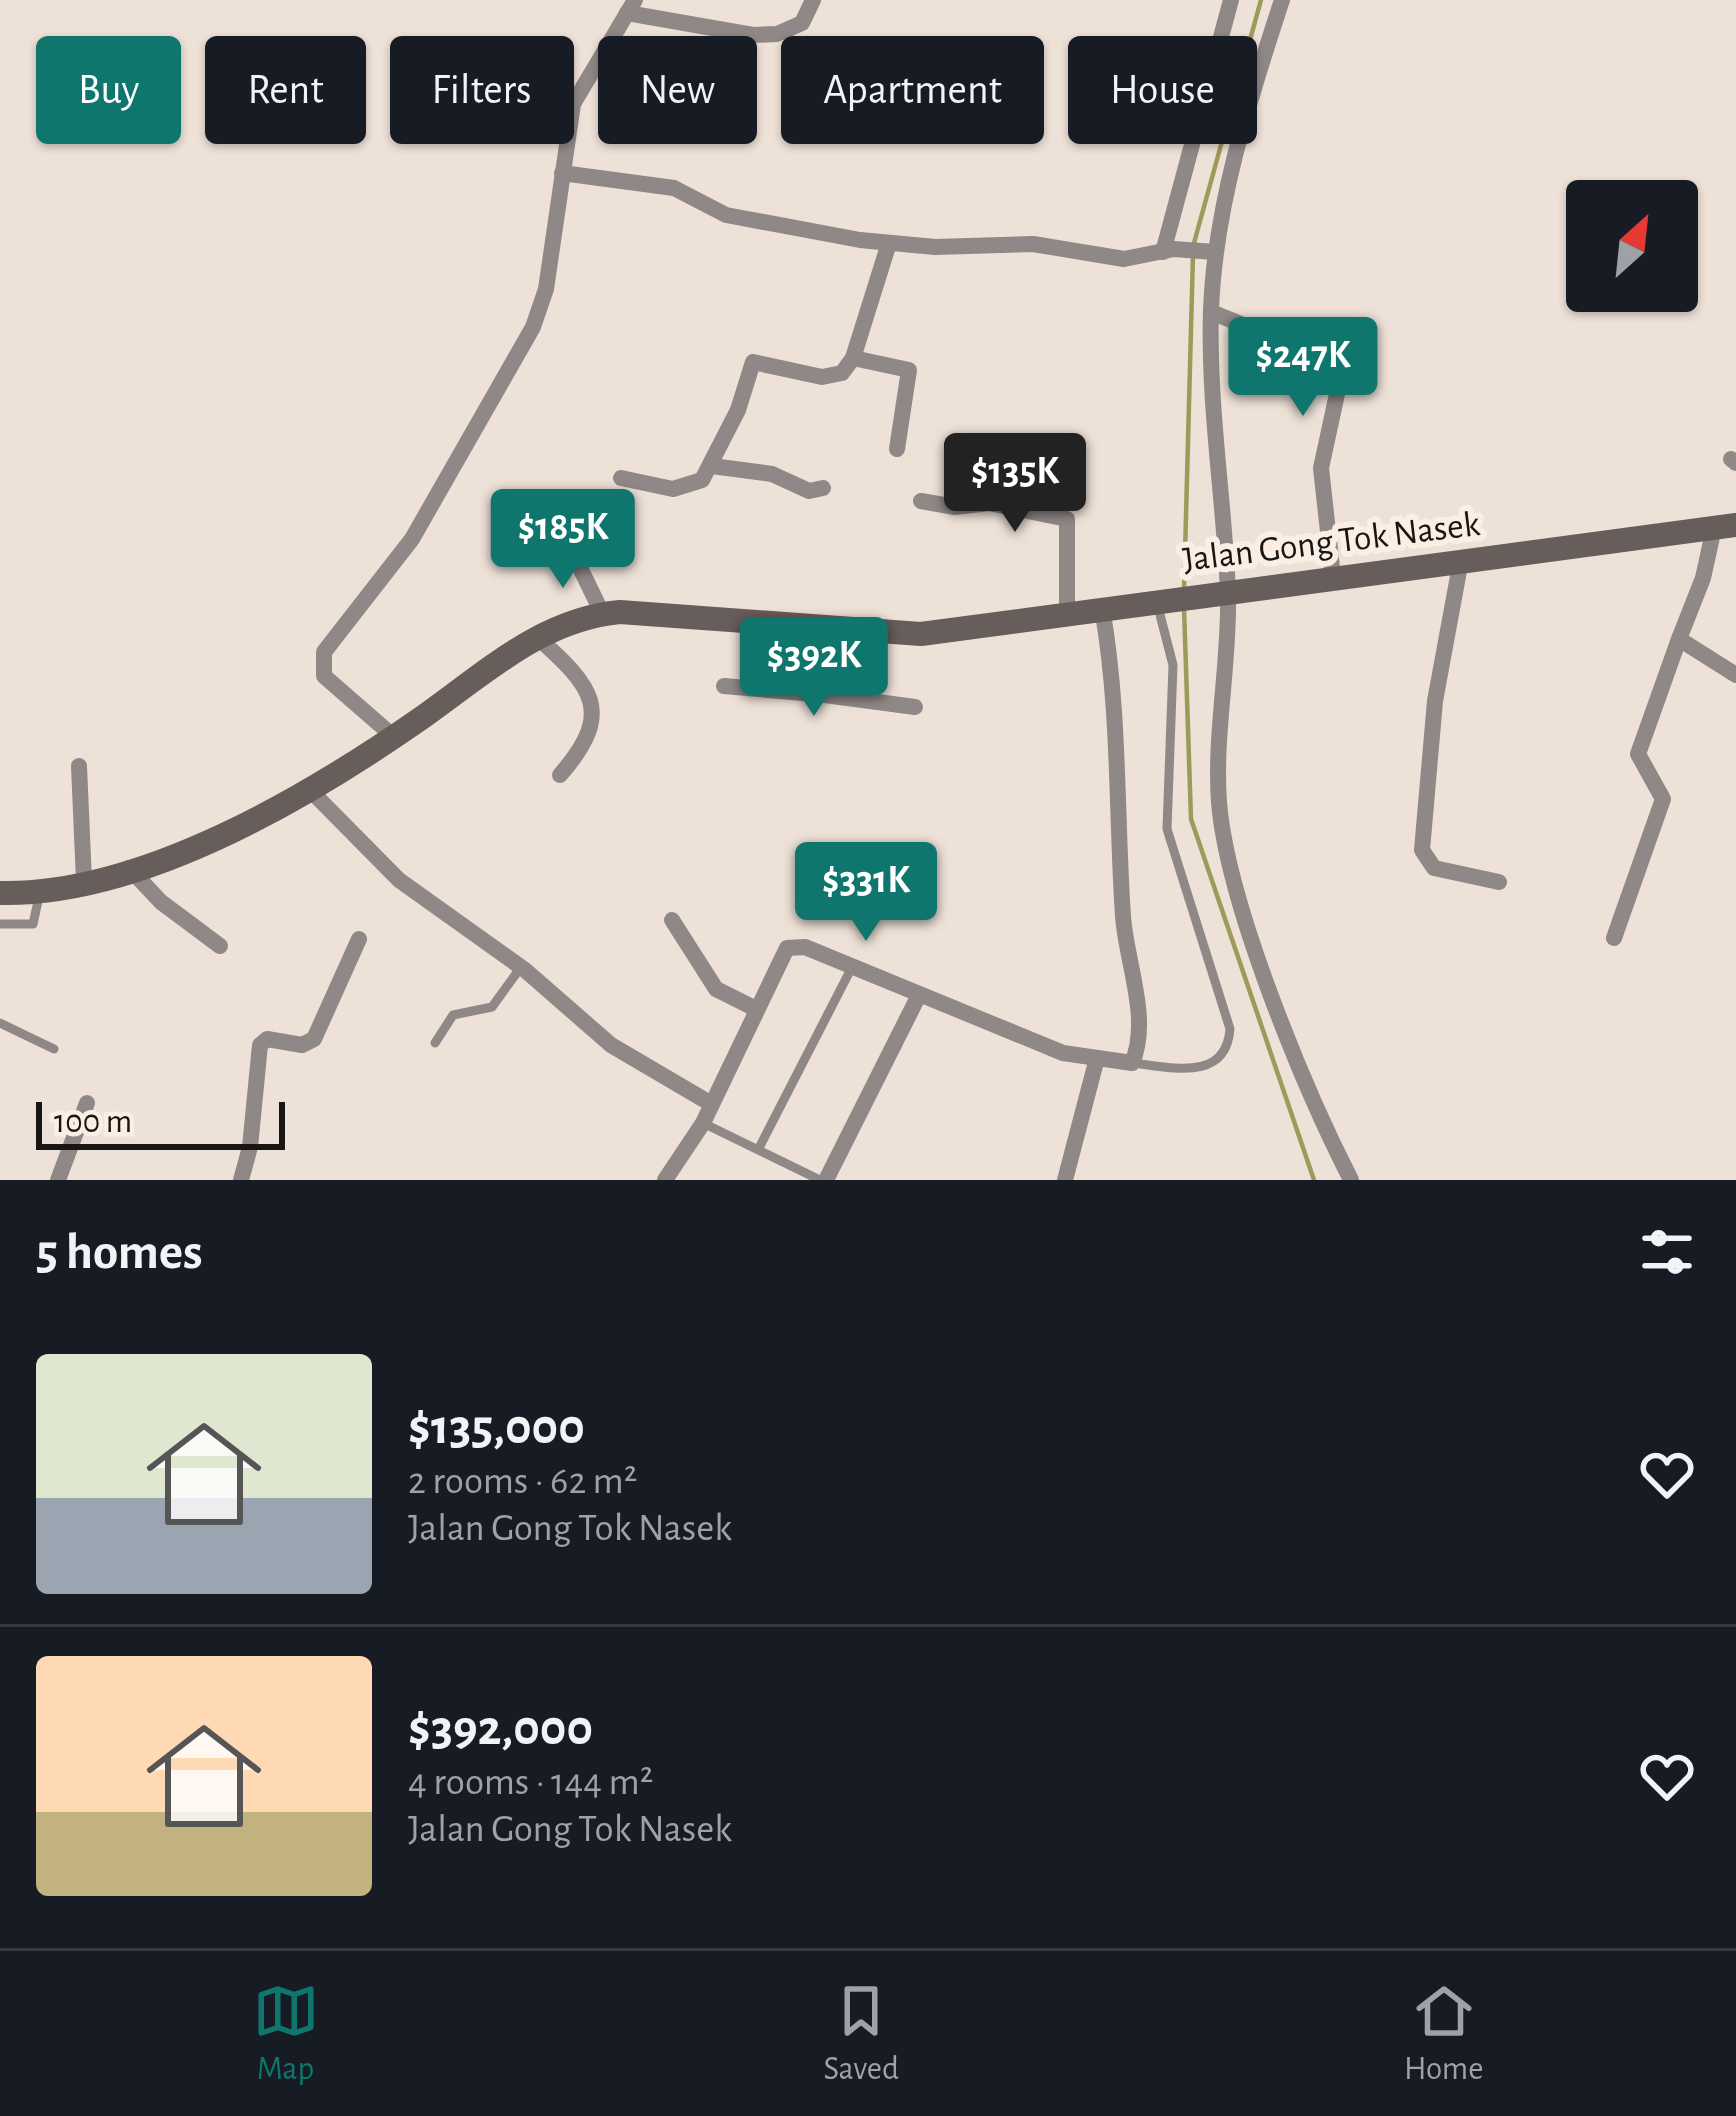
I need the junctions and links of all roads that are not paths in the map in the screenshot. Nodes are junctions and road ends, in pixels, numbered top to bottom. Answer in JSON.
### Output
{"nodes":[{"id":1,"x":813,"y":0,"type":"edge"},
{"id":2,"x":1231,"y":0,"type":"edge"},
{"id":3,"x":1282,"y":0,"type":"edge"},
{"id":4,"x":631,"y":6,"type":"edge"},
{"id":5,"x":562,"y":173,"type":"junction"},
{"id":6,"x":890,"y":243,"type":"junction"},
{"id":7,"x":1168,"y":250,"type":"junction"},
{"id":8,"x":1212,"y":252,"type":"junction"},
{"id":9,"x":1211,"y":312,"type":"junction"},
{"id":10,"x":853,"y":358,"type":"junction"},
{"id":11,"x":897,"y":448,"type":"dead end"},
{"id":12,"x":712,"y":466,"type":"junction"},
{"id":13,"x":621,"y":478,"type":"dead end"},
{"id":14,"x":823,"y":488,"type":"dead end"},
{"id":15,"x":921,"y":501,"type":"dead end"},
{"id":16,"x":1725,"y":526,"type":"edge"},
{"id":17,"x":569,"y":545,"type":"dead end"},
{"id":18,"x":1461,"y":560,"type":"junction"},
{"id":19,"x":1333,"y":577,"type":"junction"},
{"id":20,"x":1223,"y":592,"type":"junction"},
{"id":21,"x":1164,"y":598,"type":"junction"},
{"id":22,"x":1102,"y":608,"type":"junction"},
{"id":23,"x":602,"y":614,"type":"junction"},
{"id":24,"x":1067,"y":614,"type":"junction"},
{"id":25,"x":830,"y":629,"type":"junction"},
{"id":26,"x":537,"y":638,"type":"junction"},
{"id":27,"x":1679,"y":639,"type":"junction"},
{"id":28,"x":1736,"y":675,"type":"edge"},
{"id":29,"x":724,"y":686,"type":"dead end"},
{"id":30,"x":825,"y":695,"type":"junction"},
{"id":31,"x":915,"y":707,"type":"dead end"},
{"id":32,"x":394,"y":736,"type":"junction"},
{"id":33,"x":79,"y":766,"type":"dead end"},
{"id":34,"x":560,"y":776,"type":"dead end"},
{"id":35,"x":312,"y":792,"type":"junction"},
{"id":36,"x":130,"y":868,"type":"junction"},
{"id":37,"x":84,"y":880,"type":"junction"},
{"id":38,"x":1499,"y":882,"type":"dead end"},
{"id":39,"x":40,"y":891,"type":"junction"},
{"id":40,"x":0,"y":892,"type":"edge"},
{"id":41,"x":672,"y":920,"type":"dead end"},
{"id":42,"x":0,"y":924,"type":"edge"},
{"id":43,"x":1614,"y":938,"type":"dead end"},
{"id":44,"x":358,"y":939,"type":"dead end"},
{"id":45,"x":220,"y":946,"type":"dead end"},
{"id":46,"x":521,"y":967,"type":"junction"},
{"id":47,"x":852,"y":967,"type":"junction"},
{"id":48,"x":919,"y":995,"type":"junction"},
{"id":49,"x":754,"y":1008,"type":"junction"},
{"id":50,"x":0,"y":1023,"type":"edge"},
{"id":51,"x":435,"y":1043,"type":"dead end"},
{"id":52,"x":54,"y":1049,"type":"dead end"},
{"id":53,"x":1096,"y":1062,"type":"junction"},
{"id":54,"x":1132,"y":1063,"type":"junction"},
{"id":55,"x":87,"y":1102,"type":"dead end"},
{"id":56,"x":708,"y":1102,"type":"junction"},
{"id":57,"x":703,"y":1123,"type":"junction"},
{"id":58,"x":759,"y":1148,"type":"junction"},
{"id":59,"x":58,"y":1180,"type":"edge"},
{"id":60,"x":242,"y":1180,"type":"edge"},
{"id":61,"x":665,"y":1180,"type":"edge"},
{"id":62,"x":823,"y":1180,"type":"edge"},
{"id":63,"x":1065,"y":1180,"type":"edge"},
{"id":64,"x":1351,"y":1180,"type":"edge"}],
"edges":[{"from":1,"to":4,"type":"street"},
{"from":2,"to":7,"type":"street"},
{"from":3,"to":8,"type":"street"},
{"from":4,"to":5,"type":"street"},
{"from":5,"to":6,"type":"street"},
{"from":5,"to":32,"type":"street"},
{"from":6,"to":7,"type":"street"},
{"from":6,"to":10,"type":"street"},
{"from":7,"to":8,"type":"street"},
{"from":8,"to":9,"type":"street"},
{"from":9,"to":19,"type":"street"},
{"from":9,"to":20,"type":"street"},
{"from":10,"to":11,"type":"street"},
{"from":10,"to":12,"type":"street"},
{"from":12,"to":13,"type":"street"},
{"from":12,"to":14,"type":"street"},
{"from":15,"to":24,"type":"street"},
{"from":16,"to":18,"type":"main road","name":"Jalan Gong Tok Nasek"},
{"from":16,"to":27,"type":"street"},
{"from":17,"to":23,"type":"street"},
{"from":18,"to":19,"type":"main road","name":"Jalan Gong Tok Nasek"},
{"from":18,"to":38,"type":"street"},
{"from":19,"to":20,"type":"main road","name":"Jalan Gong Tok Nasek"},
{"from":20,"to":21,"type":"main road","name":"Jalan Gong Tok Nasek"},
{"from":20,"to":64,"type":"street"},
{"from":21,"to":22,"type":"main road","name":"Jalan Gong Tok Nasek"},
{"from":21,"to":54,"type":"lane"},
{"from":22,"to":24,"type":"main road","name":"Jalan Gong Tok Nasek"},
{"from":22,"to":54,"type":"street"},
{"from":23,"to":25,"type":"main road","name":"Jalan Gong Tok Nasek"},
{"from":23,"to":26,"type":"main road","name":"Jalan Gong Tok Nasek"},
{"from":24,"to":25,"type":"main road","name":"Jalan Gong Tok Nasek"},
{"from":25,"to":30,"type":"street"},
{"from":26,"to":32,"type":"main road","name":"Jalan Gong Tok Nasek"},
{"from":26,"to":34,"type":"street"},
{"from":27,"to":28,"type":"street"},
{"from":27,"to":43,"type":"street"},
{"from":29,"to":30,"type":"street"},
{"from":30,"to":31,"type":"street"},
{"from":32,"to":35,"type":"main road","name":"Jalan Gong Tok Nasek"},
{"from":33,"to":37,"type":"street"},
{"from":35,"to":36,"type":"main road","name":"Jalan Gong Tok Nasek"},
{"from":35,"to":46,"type":"street"},
{"from":36,"to":37,"type":"main road","name":"Jalan Gong Tok Nasek"},
{"from":36,"to":45,"type":"street"},
{"from":37,"to":39,"type":"main road","name":"Jalan Gong Tok Nasek"},
{"from":39,"to":40,"type":"main road","name":"Jalan Gong Tok Nasek"},
{"from":39,"to":42,"type":"lane"},
{"from":41,"to":49,"type":"street"},
{"from":44,"to":60,"type":"street"},
{"from":46,"to":51,"type":"lane"},
{"from":46,"to":56,"type":"street"},
{"from":47,"to":48,"type":"street"},
{"from":47,"to":49,"type":"street"},
{"from":47,"to":58,"type":"lane"},
{"from":48,"to":53,"type":"street"},
{"from":48,"to":62,"type":"street"},
{"from":49,"to":56,"type":"street"},
{"from":50,"to":52,"type":"lane"},
{"from":53,"to":54,"type":"street"},
{"from":53,"to":63,"type":"street"},
{"from":55,"to":59,"type":"street"},
{"from":56,"to":57,"type":"street"},
{"from":57,"to":58,"type":"lane"},
{"from":57,"to":61,"type":"street"},
{"from":58,"to":62,"type":"lane"}]}
